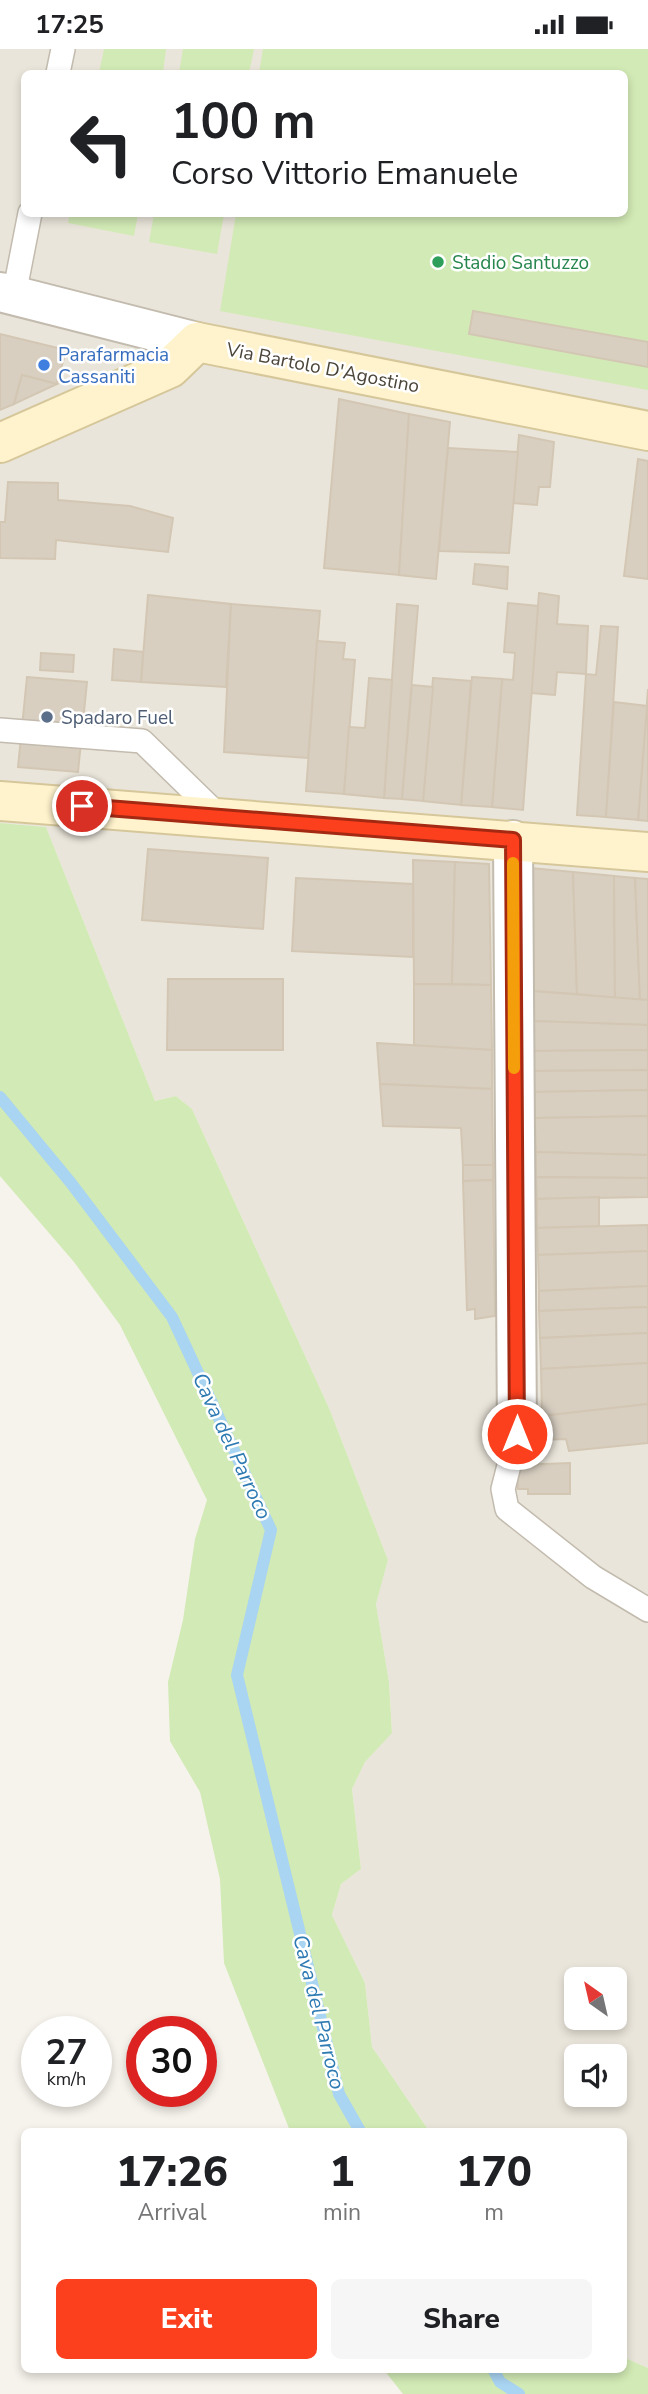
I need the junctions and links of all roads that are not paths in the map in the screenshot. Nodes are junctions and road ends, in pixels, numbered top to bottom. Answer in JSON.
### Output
{"nodes":[{"id":1,"x":63,"y":49,"type":"edge"},
{"id":2,"x":59,"y":70,"type":"edge"},
{"id":3,"x":29,"y":217,"type":"edge"},
{"id":4,"x":7,"y":293,"type":"edge"},
{"id":5,"x":197,"y":342,"type":"junction"},
{"id":6,"x":648,"y":431,"type":"edge"},
{"id":7,"x":0,"y":443,"type":"edge"},
{"id":8,"x":0,"y":730,"type":"edge"},
{"id":9,"x":0,"y":801,"type":"edge"},
{"id":10,"x":219,"y":816,"type":"junction"},
{"id":11,"x":513,"y":840,"type":"junction"},
{"id":12,"x":648,"y":852,"type":"edge"},
{"id":13,"x":517,"y":1434,"type":"joint"},
{"id":14,"x":648,"y":1610,"type":"edge"}],
"edges":[{"from":1,"to":2,"type":"lane"},
{"from":3,"to":4,"type":"lane"},
{"from":4,"to":5,"type":"street","name":"Via Bartolo D'Agostino"},
{"from":5,"to":6,"type":"main road","name":"Via Bartolo D'Agostino"},
{"from":5,"to":7,"type":"main road"},
{"from":8,"to":10,"type":"lane"},
{"from":9,"to":10,"type":"main road"},
{"from":10,"to":11,"type":"main road"},
{"from":11,"to":12,"type":"main road"},
{"from":11,"to":13,"type":"street"},
{"from":13,"to":14,"type":"lane"}]}
